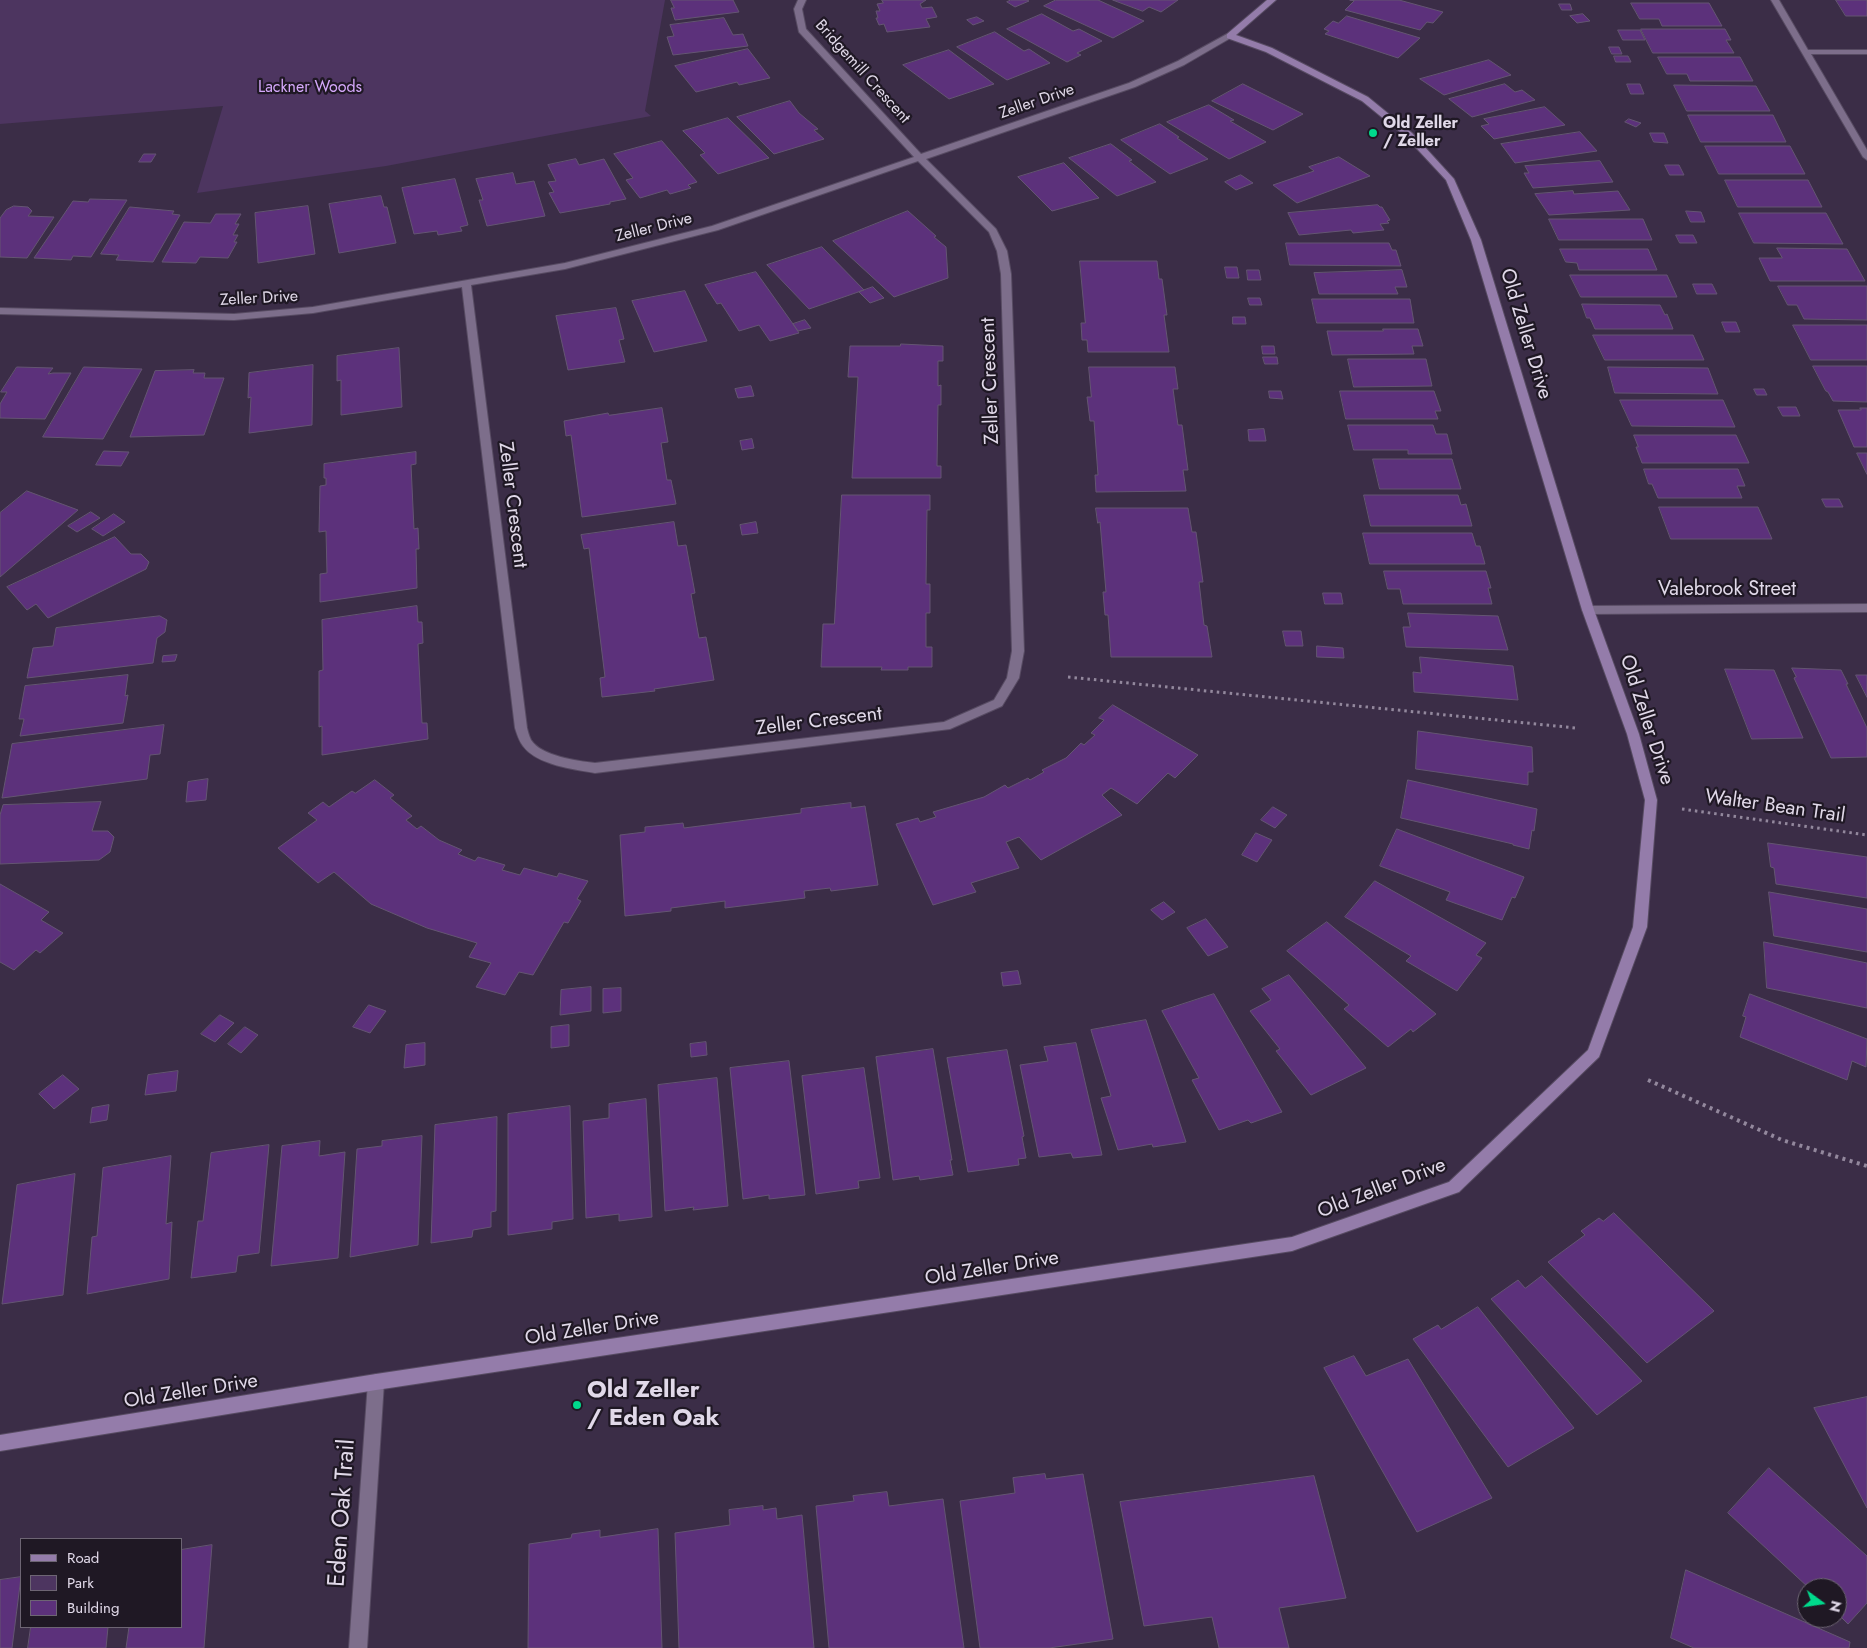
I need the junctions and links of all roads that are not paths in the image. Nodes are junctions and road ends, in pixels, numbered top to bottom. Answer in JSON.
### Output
{"nodes":[{"id":1,"x":802,"y":0,"type":"edge"},
{"id":2,"x":1272,"y":0,"type":"edge"},
{"id":3,"x":1775,"y":0,"type":"edge"},
{"id":4,"x":1230,"y":36,"type":"junction"},
{"id":5,"x":1805,"y":52,"type":"junction"},
{"id":6,"x":1867,"y":52,"type":"edge"},
{"id":7,"x":920,"y":158,"type":"junction"},
{"id":8,"x":1867,"y":158,"type":"edge"},
{"id":9,"x":466,"y":284,"type":"junction"},
{"id":10,"x":0,"y":311,"type":"edge"},
{"id":11,"x":1867,"y":608,"type":"edge"},
{"id":12,"x":1588,"y":610,"type":"junction"},
{"id":13,"x":376,"y":1382,"type":"junction"},
{"id":14,"x":0,"y":1444,"type":"edge"},
{"id":15,"x":358,"y":1648,"type":"edge"}],
"edges":[{"from":1,"to":7,"type":"street","name":"Bridgemill Crescent"},
{"from":2,"to":4,"type":"street","name":"Zeller Drive"},
{"from":3,"to":5,"type":"street"},
{"from":4,"to":7,"type":"street","name":"Zeller Drive"},
{"from":4,"to":12,"type":"street","name":"Old Zeller Drive"},
{"from":5,"to":6,"type":"street"},
{"from":5,"to":8,"type":"street"},
{"from":7,"to":9,"type":"street","name":"Zeller Drive"},
{"from":7,"to":9,"type":"street","name":"Zeller Crescent"},
{"from":9,"to":10,"type":"street","name":"Zeller Drive"},
{"from":11,"to":12,"type":"street","name":"Valebrook Street"},
{"from":12,"to":13,"type":"street","name":"Old Zeller Drive"},
{"from":13,"to":14,"type":"street","name":"Old Zeller Drive"},
{"from":13,"to":15,"type":"street","name":"Eden Oak Trail"}]}
